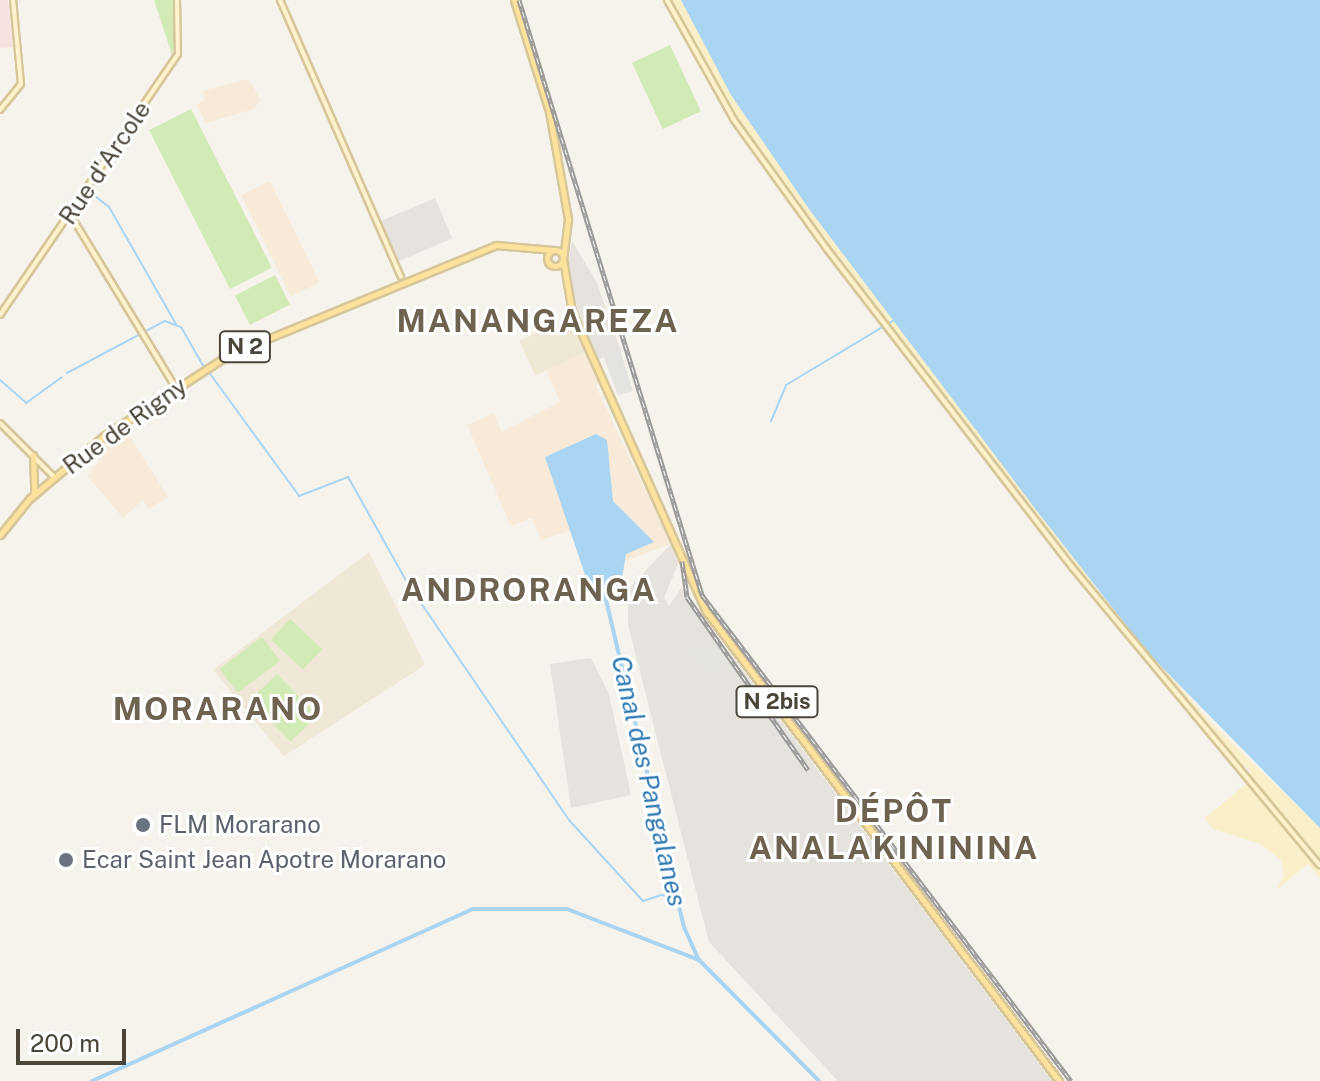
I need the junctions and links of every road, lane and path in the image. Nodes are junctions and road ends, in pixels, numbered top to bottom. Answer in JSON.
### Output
{"nodes":[{"id":1,"x":13,"y":0,"type":"edge"},
{"id":2,"x":177,"y":0,"type":"edge"},
{"id":3,"x":280,"y":0,"type":"edge"},
{"id":4,"x":514,"y":0,"type":"edge"},
{"id":5,"x":667,"y":0,"type":"edge"},
{"id":6,"x":0,"y":110,"type":"edge"},
{"id":7,"x":70,"y":214,"type":"junction"},
{"id":8,"x":567,"y":232,"type":"junction"},
{"id":9,"x":535,"y":247,"type":"junction"},
{"id":10,"x":554,"y":250,"type":"junction"},
{"id":11,"x":563,"y":258,"type":"junction"},
{"id":12,"x":548,"y":262,"type":"junction"},
{"id":13,"x":401,"y":277,"type":"dead end"},
{"id":14,"x":563,"y":283,"type":"junction"},
{"id":15,"x":0,"y":315,"type":"edge"},
{"id":16,"x":175,"y":387,"type":"junction"},
{"id":17,"x":0,"y":423,"type":"edge"},
{"id":18,"x":33,"y":455,"type":"junction"},
{"id":19,"x":54,"y":477,"type":"junction"},
{"id":20,"x":34,"y":494,"type":"junction"},
{"id":21,"x":0,"y":535,"type":"edge"},
{"id":22,"x":1320,"y":866,"type":"edge"},
{"id":23,"x":1059,"y":1081,"type":"edge"}],
"edges":[{"from":1,"to":6,"type":"main road"},
{"from":2,"to":7,"type":"main road","name":"Rue d'Arcole"},
{"from":3,"to":13,"type":"main road"},
{"from":4,"to":8,"type":"main road"},
{"from":5,"to":22,"type":"main road"},
{"from":7,"to":15,"type":"main road","name":"Rue d'Arcole"},
{"from":7,"to":16,"type":"main road"},
{"from":8,"to":10,"type":"main road"},
{"from":8,"to":11,"type":"main road"},
{"from":9,"to":10,"type":"main road","name":"Rue de Rigny","number":"N 2"},
{"from":9,"to":12,"type":"main road"},
{"from":9,"to":16,"type":"main road","name":"Rue de Rigny","number":"N 2"},
{"from":10,"to":11,"type":"main road"},
{"from":10,"to":12,"type":"main road"},
{"from":11,"to":12,"type":"main road"},
{"from":11,"to":14,"type":"main road"},
{"from":12,"to":14,"type":"main road"},
{"from":14,"to":23,"type":"main road","number":"N 2bis"},
{"from":16,"to":19,"type":"main road","name":"Rue de Rigny","number":"N 2"},
{"from":17,"to":18,"type":"main road"},
{"from":18,"to":19,"type":"main road"},
{"from":18,"to":20,"type":"main road"},
{"from":19,"to":20,"type":"main road","name":"Rue de Rigny","number":"N 2"},
{"from":20,"to":21,"type":"main road","name":"Rue de Rigny","number":"N 2"}]}
